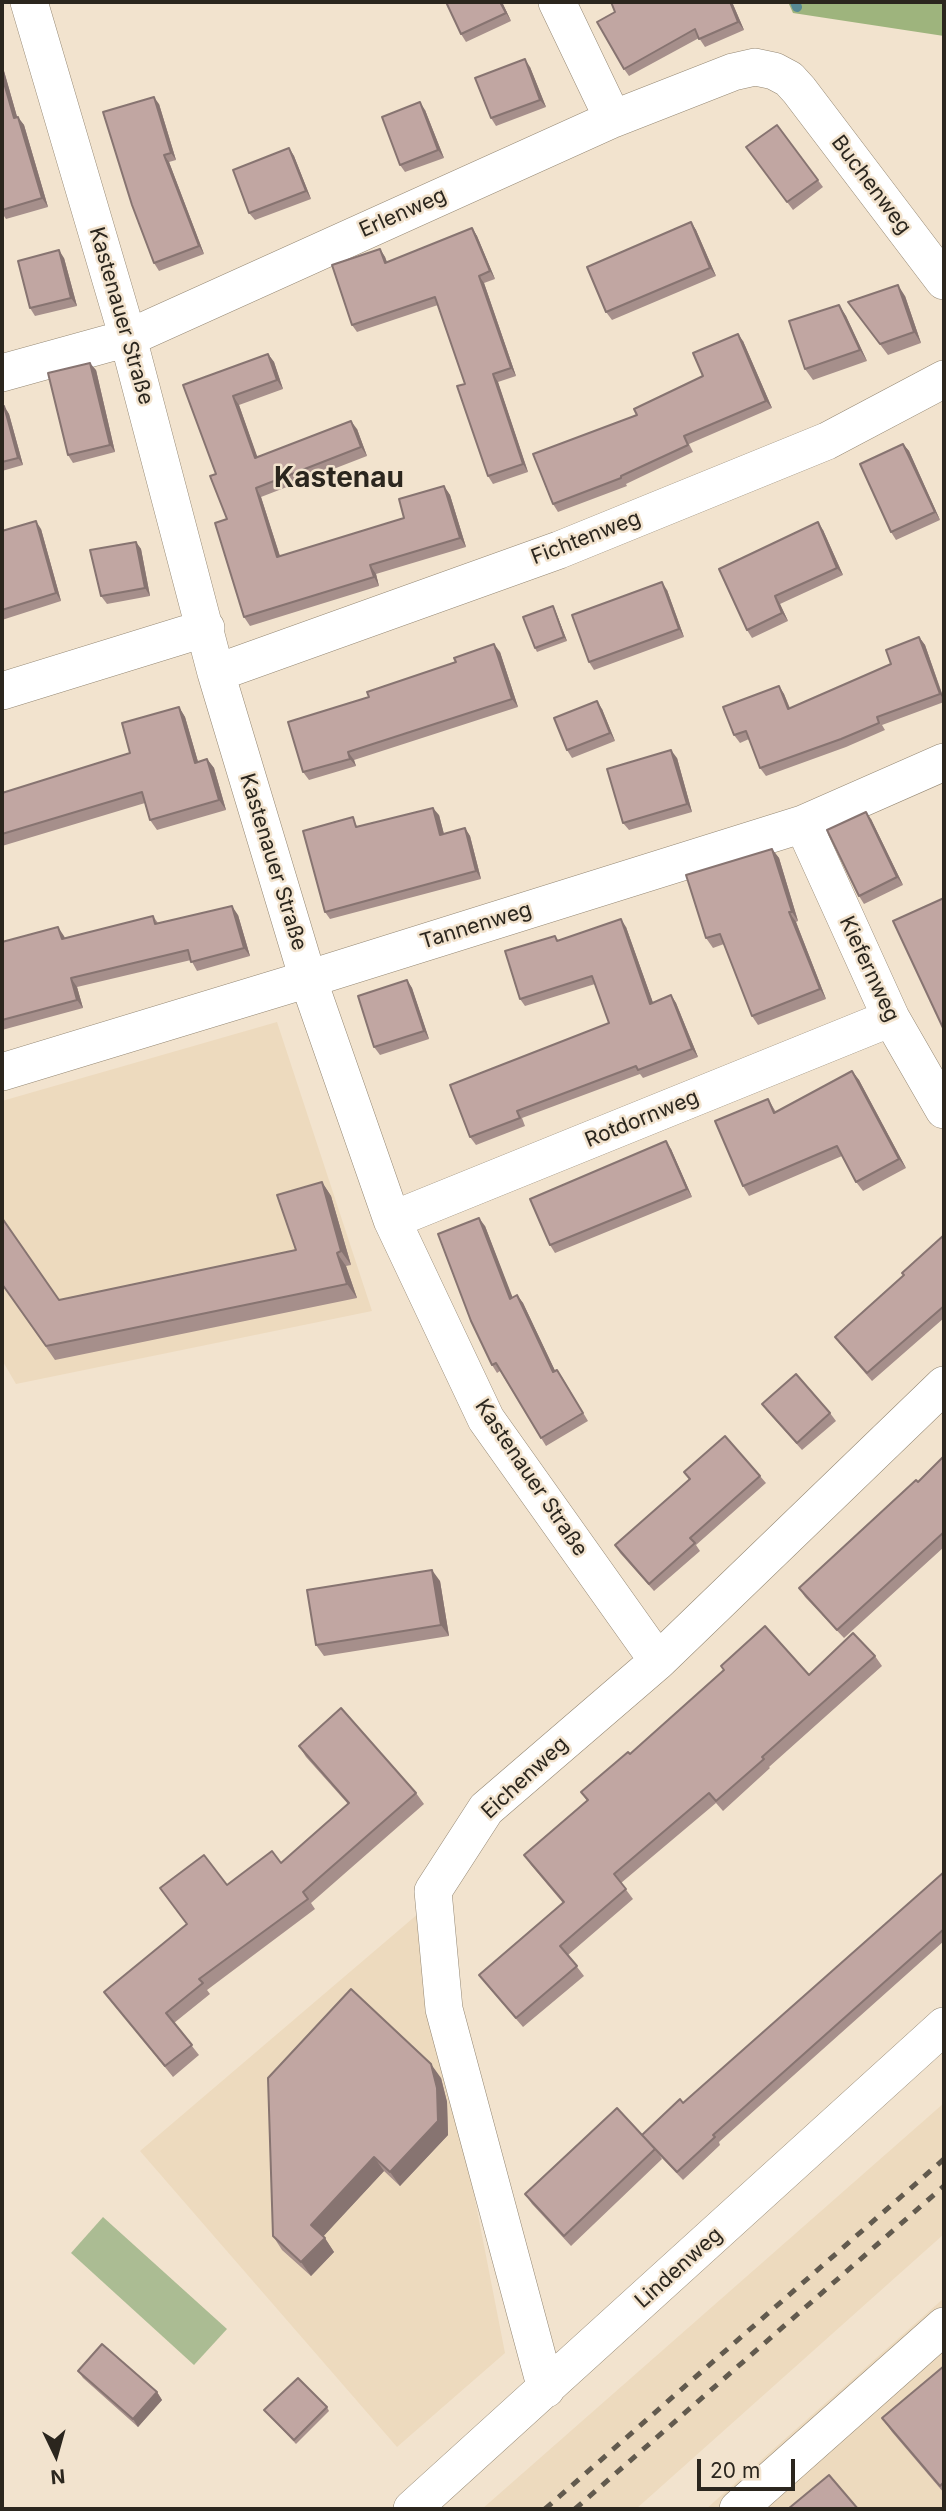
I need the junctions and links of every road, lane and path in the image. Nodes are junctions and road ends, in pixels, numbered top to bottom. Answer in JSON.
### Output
{"nodes":[{"id":1,"x":29,"y":2,"type":"edge"},
{"id":2,"x":557,"y":2,"type":"edge"},
{"id":3,"x":799,"y":90,"type":"joint"},
{"id":4,"x":613,"y":119,"type":"junction"},
{"id":5,"x":944,"y":281,"type":"edge"},
{"id":6,"x":128,"y":338,"type":"junction"},
{"id":7,"x":2,"y":373,"type":"edge"},
{"id":8,"x":944,"y":379,"type":"edge"},
{"id":9,"x":206,"y":628,"type":"junction"},
{"id":10,"x":216,"y":673,"type":"junction"},
{"id":11,"x":2,"y":691,"type":"edge"},
{"id":12,"x":944,"y":762,"type":"edge"},
{"id":13,"x":803,"y":824,"type":"junction"},
{"id":14,"x":308,"y":979,"type":"junction"},
{"id":15,"x":891,"y":1018,"type":"junction"},
{"id":16,"x":2,"y":1072,"type":"edge"},
{"id":17,"x":944,"y":1110,"type":"edge"},
{"id":18,"x":392,"y":1220,"type":"junction"},
{"id":19,"x":944,"y":1385,"type":"edge"},
{"id":20,"x":658,"y":1661,"type":"junction"},
{"id":21,"x":944,"y":2026,"type":"edge"},
{"id":22,"x":944,"y":2326,"type":"edge"},
{"id":23,"x":546,"y":2389,"type":"junction"},
{"id":24,"x":412,"y":2509,"type":"edge"},
{"id":25,"x":738,"y":2509,"type":"edge"}],
"edges":[{"from":1,"to":6,"type":"street","name":"Kastenauer Straße"},
{"from":2,"to":4,"type":"street"},
{"from":3,"to":4,"type":"street","name":"Erlenweg"},
{"from":3,"to":5,"type":"street","name":"Buchenweg"},
{"from":4,"to":6,"type":"street","name":"Erlenweg"},
{"from":6,"to":7,"type":"street","name":"Erlenweg"},
{"from":6,"to":9,"type":"street","name":"Kastenauer Straße"},
{"from":8,"to":10,"type":"street","name":"Fichtenweg"},
{"from":9,"to":10,"type":"street","name":"Kastenauer Straße"},
{"from":9,"to":11,"type":"street"},
{"from":10,"to":14,"type":"street","name":"Kastenauer Straße"},
{"from":12,"to":13,"type":"street","name":"Tannenweg"},
{"from":13,"to":14,"type":"street","name":"Tannenweg"},
{"from":13,"to":15,"type":"street","name":"Kiefernweg"},
{"from":14,"to":16,"type":"street","name":"Tannenweg"},
{"from":14,"to":18,"type":"street","name":"Kastenauer Straße"},
{"from":15,"to":17,"type":"street","name":"Kiefernweg"},
{"from":15,"to":18,"type":"street","name":"Rotdornweg"},
{"from":18,"to":20,"type":"street","name":"Kastenauer Straße"},
{"from":19,"to":20,"type":"street","name":"Eichenweg"},
{"from":20,"to":23,"type":"street","name":"Eichenweg"},
{"from":21,"to":23,"type":"street","name":"Lindenweg"},
{"from":22,"to":25,"type":"street"},
{"from":23,"to":24,"type":"street","name":"Lindenweg"}]}
